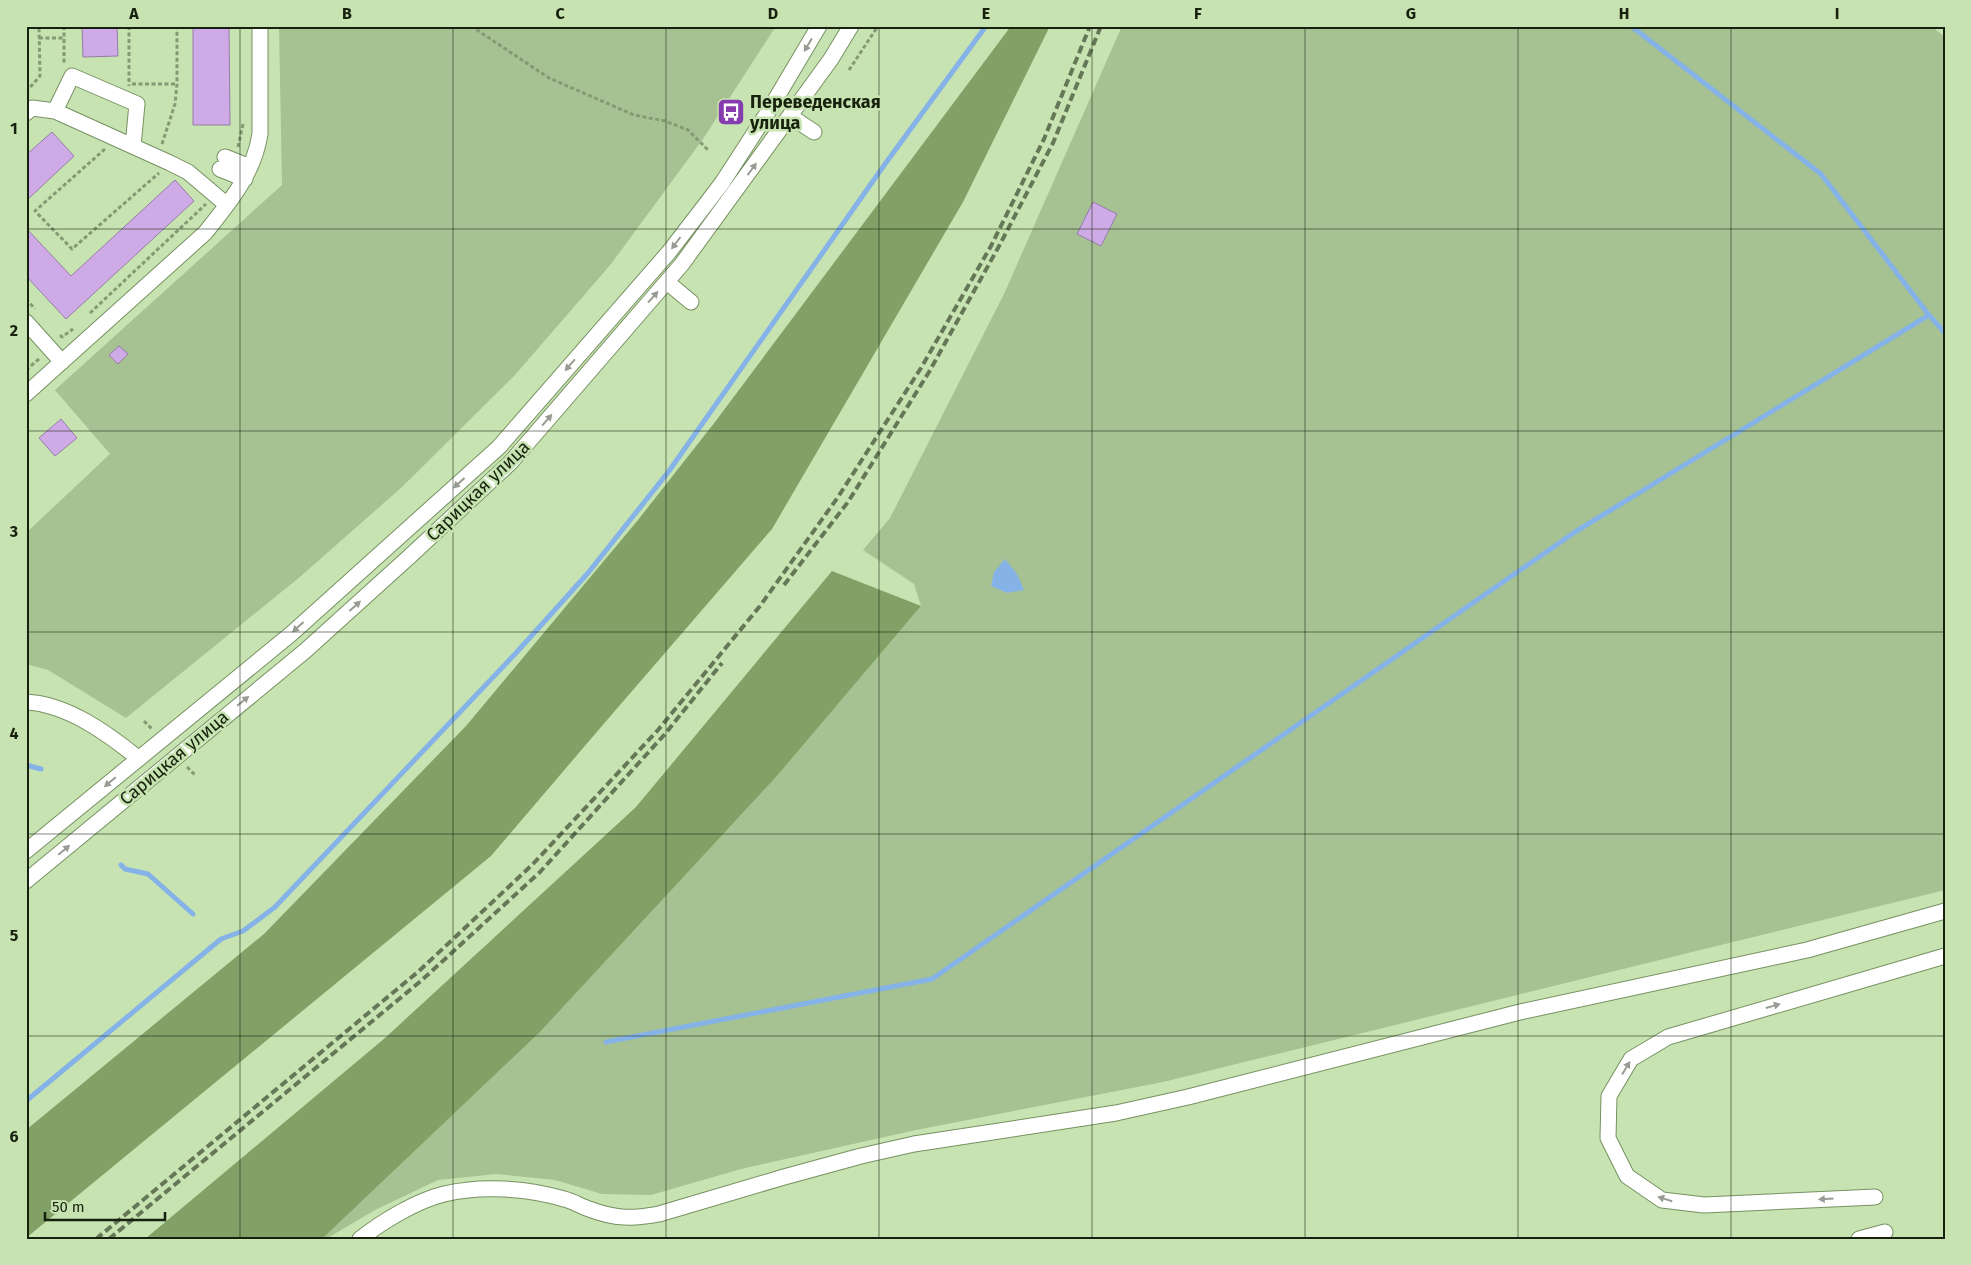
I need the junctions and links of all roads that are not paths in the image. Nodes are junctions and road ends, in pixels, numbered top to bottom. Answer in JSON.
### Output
{"nodes":[{"id":1,"x":260,"y":26,"type":"edge"},
{"id":2,"x":819,"y":26,"type":"edge"},
{"id":3,"x":845,"y":29,"type":"edge"},
{"id":4,"x":55,"y":111,"type":"junction"},
{"id":5,"x":26,"y":113,"type":"edge"},
{"id":6,"x":790,"y":116,"type":"junction"},
{"id":7,"x":814,"y":132,"type":"dead end"},
{"id":8,"x":134,"y":146,"type":"junction"},
{"id":9,"x":226,"y":162,"type":"road end"},
{"id":10,"x":248,"y":173,"type":"junction"},
{"id":11,"x":227,"y":205,"type":"junction"},
{"id":12,"x":667,"y":282,"type":"junction"},
{"id":13,"x":690,"y":302,"type":"dead end"},
{"id":14,"x":26,"y":322,"type":"edge"},
{"id":15,"x":62,"y":362,"type":"junction"},
{"id":16,"x":26,"y":394,"type":"edge"},
{"id":17,"x":26,"y":702,"type":"edge"},
{"id":18,"x":138,"y":758,"type":"junction"},
{"id":19,"x":26,"y":851,"type":"edge"},
{"id":20,"x":26,"y":882,"type":"edge"},
{"id":21,"x":1945,"y":911,"type":"edge"},
{"id":22,"x":1945,"y":956,"type":"edge"},
{"id":23,"x":1875,"y":1197,"type":"dead end"},
{"id":24,"x":1885,"y":1232,"type":"dead end"},
{"id":25,"x":360,"y":1239,"type":"edge"},
{"id":26,"x":1859,"y":1239,"type":"edge"}],
"edges":[{"from":1,"to":10,"type":"street"},
{"from":2,"to":18,"type":"street","name":"Сарицкая улица","one_way":true},
{"from":3,"to":6,"type":"street","name":"Сарицкая улица"},
{"from":4,"to":5,"type":"street"},
{"from":4,"to":8,"type":"street"},
{"from":4,"to":8,"type":"street"},
{"from":6,"to":7,"type":"street"},
{"from":12,"to":6,"type":"street","name":"Сарицкая улица","one_way":true},
{"from":8,"to":11,"type":"street"},
{"from":9,"to":10,"type":"street"},
{"from":10,"to":11,"type":"street"},
{"from":11,"to":15,"type":"street"},
{"from":12,"to":13,"type":"street"},
{"from":20,"to":12,"type":"street","name":"Сарицкая улица","one_way":true},
{"from":14,"to":15,"type":"street"},
{"from":15,"to":16,"type":"street"},
{"from":17,"to":18,"type":"street"},
{"from":18,"to":19,"type":"street","name":"Сарицкая улица","one_way":true},
{"from":21,"to":25,"type":"street"},
{"from":23,"to":22,"type":"street","one_way":true},
{"from":24,"to":26,"type":"street"}]}
